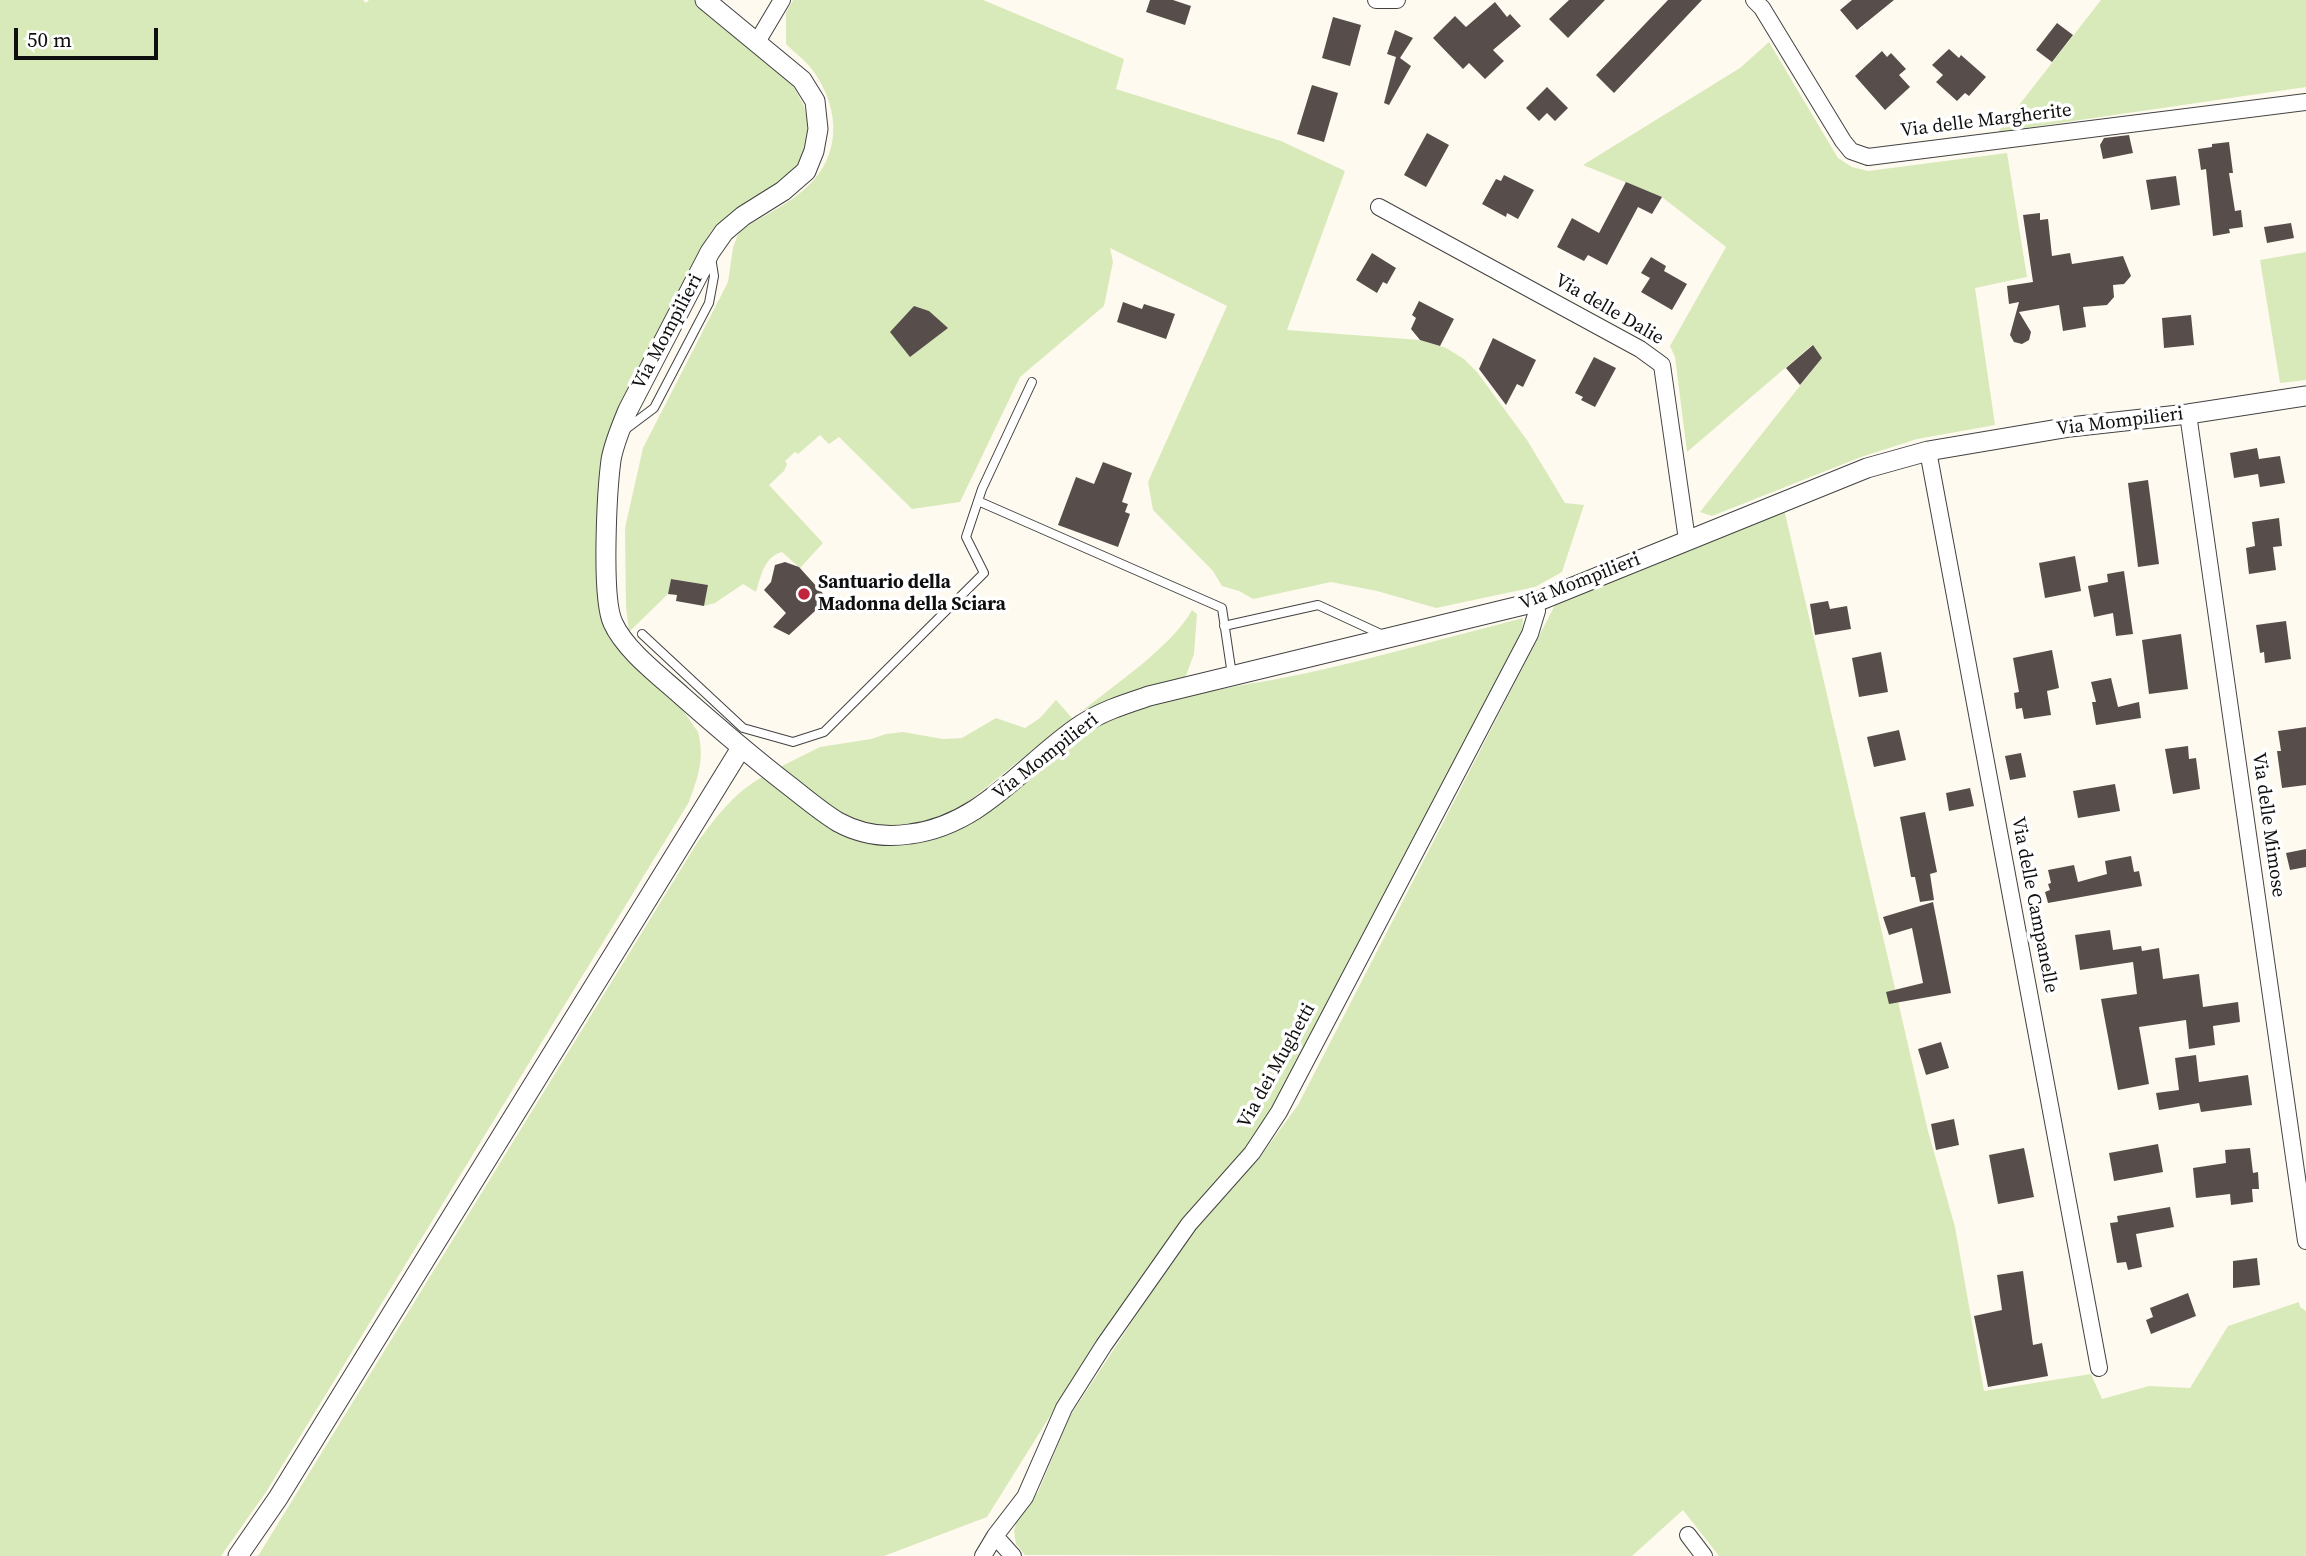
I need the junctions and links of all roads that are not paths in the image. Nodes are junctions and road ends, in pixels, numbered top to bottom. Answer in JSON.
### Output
{"nodes":[{"id":1,"x":705,"y":0,"type":"edge"},
{"id":2,"x":782,"y":0,"type":"edge"},
{"id":3,"x":1376,"y":0,"type":"edge"},
{"id":4,"x":1397,"y":0,"type":"edge"},
{"id":5,"x":1755,"y":0,"type":"edge"},
{"id":6,"x":757,"y":42,"type":"junction"},
{"id":7,"x":2306,"y":102,"type":"edge"},
{"id":8,"x":1379,"y":207,"type":"dead end"},
{"id":9,"x":1031,"y":382,"type":"dead end"},
{"id":10,"x":2306,"y":396,"type":"edge"},
{"id":11,"x":2188,"y":414,"type":"junction"},
{"id":12,"x":1928,"y":451,"type":"junction"},
{"id":13,"x":978,"y":501,"type":"junction"},
{"id":14,"x":1686,"y":540,"type":"junction"},
{"id":15,"x":1536,"y":602,"type":"junction"},
{"id":16,"x":1224,"y":626,"type":"junction"},
{"id":17,"x":642,"y":634,"type":"dead end"},
{"id":18,"x":1389,"y":638,"type":"junction"},
{"id":19,"x":1232,"y":677,"type":"junction"},
{"id":20,"x":741,"y":748,"type":"junction"},
{"id":21,"x":2306,"y":1241,"type":"edge"},
{"id":22,"x":2099,"y":1368,"type":"dead end"},
{"id":23,"x":1688,"y":1535,"type":"dead end"},
{"id":24,"x":995,"y":1536,"type":"junction"},
{"id":25,"x":238,"y":1556,"type":"edge"},
{"id":26,"x":983,"y":1556,"type":"edge"},
{"id":27,"x":1013,"y":1556,"type":"edge"},
{"id":28,"x":1704,"y":1556,"type":"edge"}],
"edges":[{"from":1,"to":6,"type":"street","name":"Via Mompilieri"},
{"from":2,"to":6,"type":"street"},
{"from":3,"to":4,"type":"street"},
{"from":5,"to":7,"type":"street","name":"Via delle Margherite"},
{"from":6,"to":20,"type":"street","name":"Via Mompilieri"},
{"from":8,"to":14,"type":"street","name":"Via delle Dalie"},
{"from":9,"to":13,"type":"lane"},
{"from":10,"to":11,"type":"street","name":"Via Mompilieri"},
{"from":11,"to":12,"type":"street","name":"Via Mompilieri"},
{"from":11,"to":21,"type":"street","name":"Via delle Mimose"},
{"from":12,"to":14,"type":"street","name":"Via Mompilieri"},
{"from":12,"to":22,"type":"street","name":"Via delle Campanelle"},
{"from":13,"to":16,"type":"lane"},
{"from":13,"to":17,"type":"lane"},
{"from":14,"to":15,"type":"street","name":"Via Mompilieri"},
{"from":15,"to":18,"type":"street","name":"Via Mompilieri"},
{"from":15,"to":24,"type":"street","name":"Via dei Mughetti"},
{"from":16,"to":18,"type":"lane"},
{"from":16,"to":19,"type":"lane"},
{"from":18,"to":19,"type":"street","name":"Via Mompilieri"},
{"from":19,"to":20,"type":"street","name":"Via Mompilieri"},
{"from":20,"to":25,"type":"street"},
{"from":23,"to":28,"type":"street"},
{"from":24,"to":26,"type":"street","name":"Via dei Mughetti"},
{"from":24,"to":27,"type":"street"}]}
